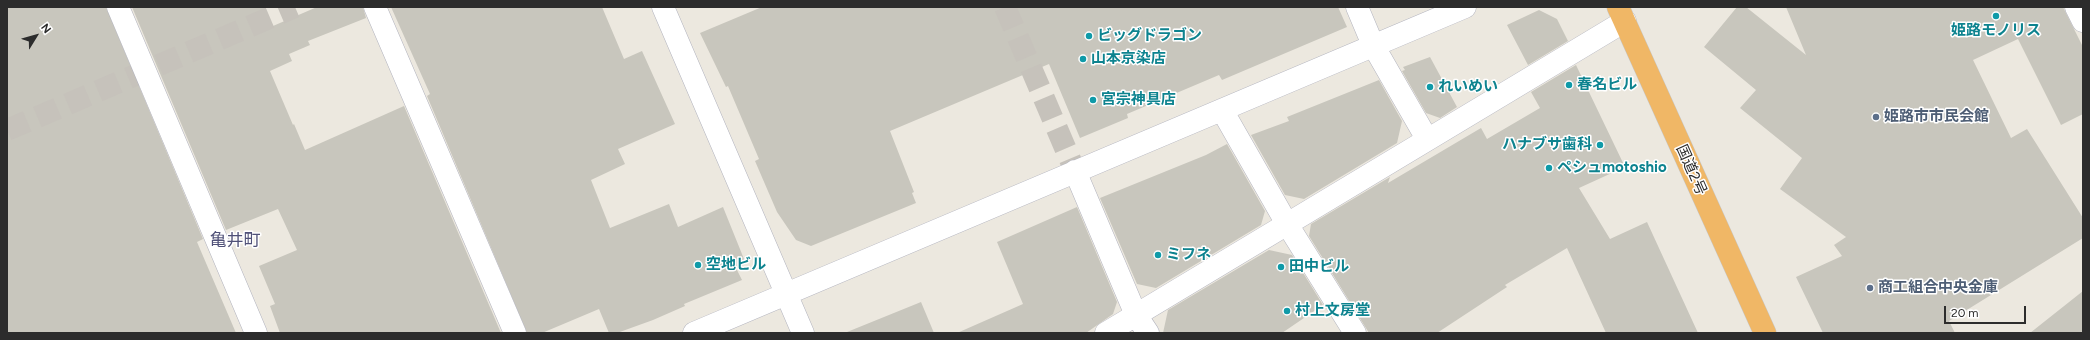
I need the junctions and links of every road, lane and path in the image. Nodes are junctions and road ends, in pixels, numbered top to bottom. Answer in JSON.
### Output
{"nodes":[{"id":1,"x":118,"y":7,"type":"edge"},
{"id":2,"x":375,"y":7,"type":"edge"},
{"id":3,"x":663,"y":7,"type":"edge"},
{"id":4,"x":1357,"y":7,"type":"edge"},
{"id":5,"x":1465,"y":7,"type":"edge"},
{"id":6,"x":2076,"y":7,"type":"edge"},
{"id":7,"x":1621,"y":14,"type":"edge"},
{"id":8,"x":2083,"y":21,"type":"edge"},
{"id":9,"x":1373,"y":45,"type":"junction"},
{"id":10,"x":1222,"y":110,"type":"junction"},
{"id":11,"x":1427,"y":139,"type":"junction"},
{"id":12,"x":1075,"y":171,"type":"junction"},
{"id":13,"x":1287,"y":224,"type":"junction"},
{"id":14,"x":786,"y":293,"type":"junction"},
{"id":15,"x":1136,"y":315,"type":"junction"},
{"id":16,"x":256,"y":333,"type":"edge"},
{"id":17,"x":515,"y":333,"type":"edge"},
{"id":18,"x":694,"y":333,"type":"edge"},
{"id":19,"x":803,"y":333,"type":"edge"},
{"id":20,"x":1106,"y":333,"type":"edge"},
{"id":21,"x":1148,"y":333,"type":"edge"},
{"id":22,"x":1356,"y":333,"type":"edge"},
{"id":23,"x":1765,"y":333,"type":"edge"}],
"edges":[{"from":1,"to":16,"type":"street"},
{"from":2,"to":17,"type":"street"},
{"from":3,"to":14,"type":"street"},
{"from":4,"to":9,"type":"street"},
{"from":5,"to":9,"type":"street"},
{"from":6,"to":8,"type":"street"},
{"from":7,"to":11,"type":"street"},
{"from":7,"to":23,"type":"highway","name":"国道2号"},
{"from":9,"to":10,"type":"street"},
{"from":9,"to":11,"type":"street"},
{"from":10,"to":12,"type":"street"},
{"from":10,"to":13,"type":"street"},
{"from":11,"to":13,"type":"street"},
{"from":12,"to":14,"type":"street"},
{"from":12,"to":15,"type":"street"},
{"from":13,"to":15,"type":"street"},
{"from":13,"to":22,"type":"street"},
{"from":14,"to":18,"type":"street"},
{"from":14,"to":19,"type":"street"},
{"from":15,"to":20,"type":"street"},
{"from":15,"to":21,"type":"street"}]}
